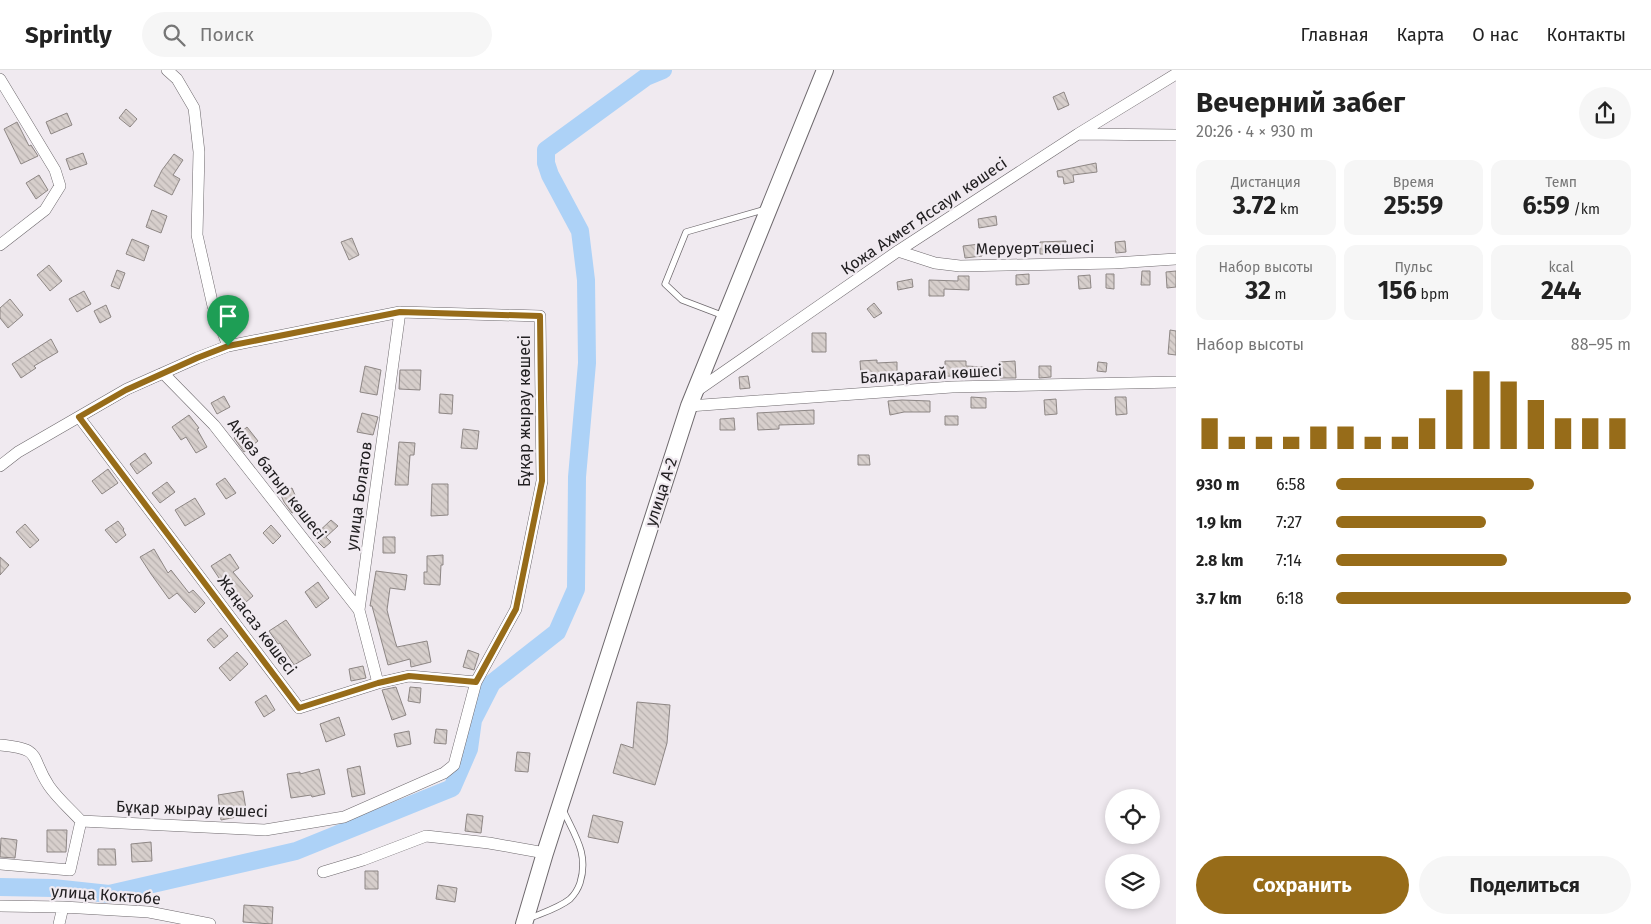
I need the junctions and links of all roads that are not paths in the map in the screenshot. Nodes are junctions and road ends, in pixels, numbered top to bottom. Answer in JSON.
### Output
{"nodes":[{"id":1,"x":6,"y":70,"type":"edge"},
{"id":2,"x":168,"y":70,"type":"edge"},
{"id":3,"x":826,"y":70,"type":"edge"},
{"id":4,"x":0,"y":74,"type":"edge"},
{"id":5,"x":1176,"y":74,"type":"edge"},
{"id":6,"x":0,"y":80,"type":"edge"},
{"id":7,"x":1078,"y":134,"type":"junction"},
{"id":8,"x":1176,"y":135,"type":"edge"},
{"id":9,"x":768,"y":209,"type":"junction"},
{"id":10,"x":0,"y":245,"type":"edge"},
{"id":11,"x":898,"y":251,"type":"junction"},
{"id":12,"x":1176,"y":259,"type":"edge"},
{"id":13,"x":400,"y":312,"type":"junction"},
{"id":14,"x":724,"y":316,"type":"junction"},
{"id":15,"x":228,"y":346,"type":"junction"},
{"id":16,"x":164,"y":373,"type":"junction"},
{"id":17,"x":1176,"y":382,"type":"edge"},
{"id":18,"x":692,"y":399,"type":"junction"},
{"id":19,"x":79,"y":417,"type":"junction"},
{"id":20,"x":0,"y":466,"type":"edge"},
{"id":21,"x":359,"y":610,"type":"junction"},
{"id":22,"x":476,"y":682,"type":"junction"},
{"id":23,"x":378,"y":683,"type":"junction"},
{"id":24,"x":0,"y":745,"type":"edge"},
{"id":25,"x":561,"y":806,"type":"junction"},
{"id":26,"x":81,"y":821,"type":"junction"},
{"id":27,"x":545,"y":853,"type":"junction"},
{"id":28,"x":0,"y":864,"type":"edge"},
{"id":29,"x":323,"y":872,"type":"dead end"},
{"id":30,"x":0,"y":906,"type":"edge"},
{"id":31,"x":63,"y":907,"type":"junction"},
{"id":32,"x":525,"y":922,"type":"edge"},
{"id":33,"x":59,"y":924,"type":"edge"},
{"id":34,"x":210,"y":924,"type":"edge"}],
"edges":[{"from":1,"to":4,"type":"street"},
{"from":2,"to":15,"type":"street"},
{"from":3,"to":9,"type":"main road","name":"улица А-2"},
{"from":5,"to":7,"type":"street","name":"Қожа Ахмет Яссауи көшесі"},
{"from":6,"to":10,"type":"street"},
{"from":7,"to":8,"type":"street"},
{"from":7,"to":11,"type":"street","name":"Қожа Ахмет Яссауи көшесі"},
{"from":9,"to":14,"type":"main road","name":"улица А-2"},
{"from":9,"to":14,"type":"lane"},
{"from":11,"to":12,"type":"street","name":"Меруерт көшесі"},
{"from":11,"to":18,"type":"street","name":"Қожа Ахмет Яссауи көшесі"},
{"from":13,"to":15,"type":"street"},
{"from":13,"to":21,"type":"street","name":"улица Болатов"},
{"from":13,"to":22,"type":"street","name":"Бұқар жырау көшесі"},
{"from":14,"to":18,"type":"main road","name":"улица А-2"},
{"from":15,"to":16,"type":"street"},
{"from":16,"to":19,"type":"street"},
{"from":16,"to":21,"type":"street","name":"Аккөз батыр көшесі"},
{"from":17,"to":18,"type":"street","name":"Балқарағай көшесі"},
{"from":18,"to":25,"type":"main road","name":"улица А-2"},
{"from":19,"to":20,"type":"street"},
{"from":19,"to":23,"type":"street","name":"Жаңасаз көшесі"},
{"from":21,"to":23,"type":"street","name":"улица Болатов"},
{"from":22,"to":23,"type":"street","name":"Жаңасаз көшесі"},
{"from":22,"to":26,"type":"street","name":"Бұқар жырау көшесі"},
{"from":24,"to":26,"type":"street"},
{"from":25,"to":27,"type":"main road","name":"улица А-2"},
{"from":25,"to":32,"type":"lane"},
{"from":26,"to":28,"type":"street"},
{"from":27,"to":29,"type":"street"},
{"from":27,"to":32,"type":"main road","name":"улица А-2"},
{"from":30,"to":31,"type":"street","name":"улица Коктобе"},
{"from":31,"to":33,"type":"street"},
{"from":31,"to":34,"type":"street","name":"улица Коктобе"}]}
